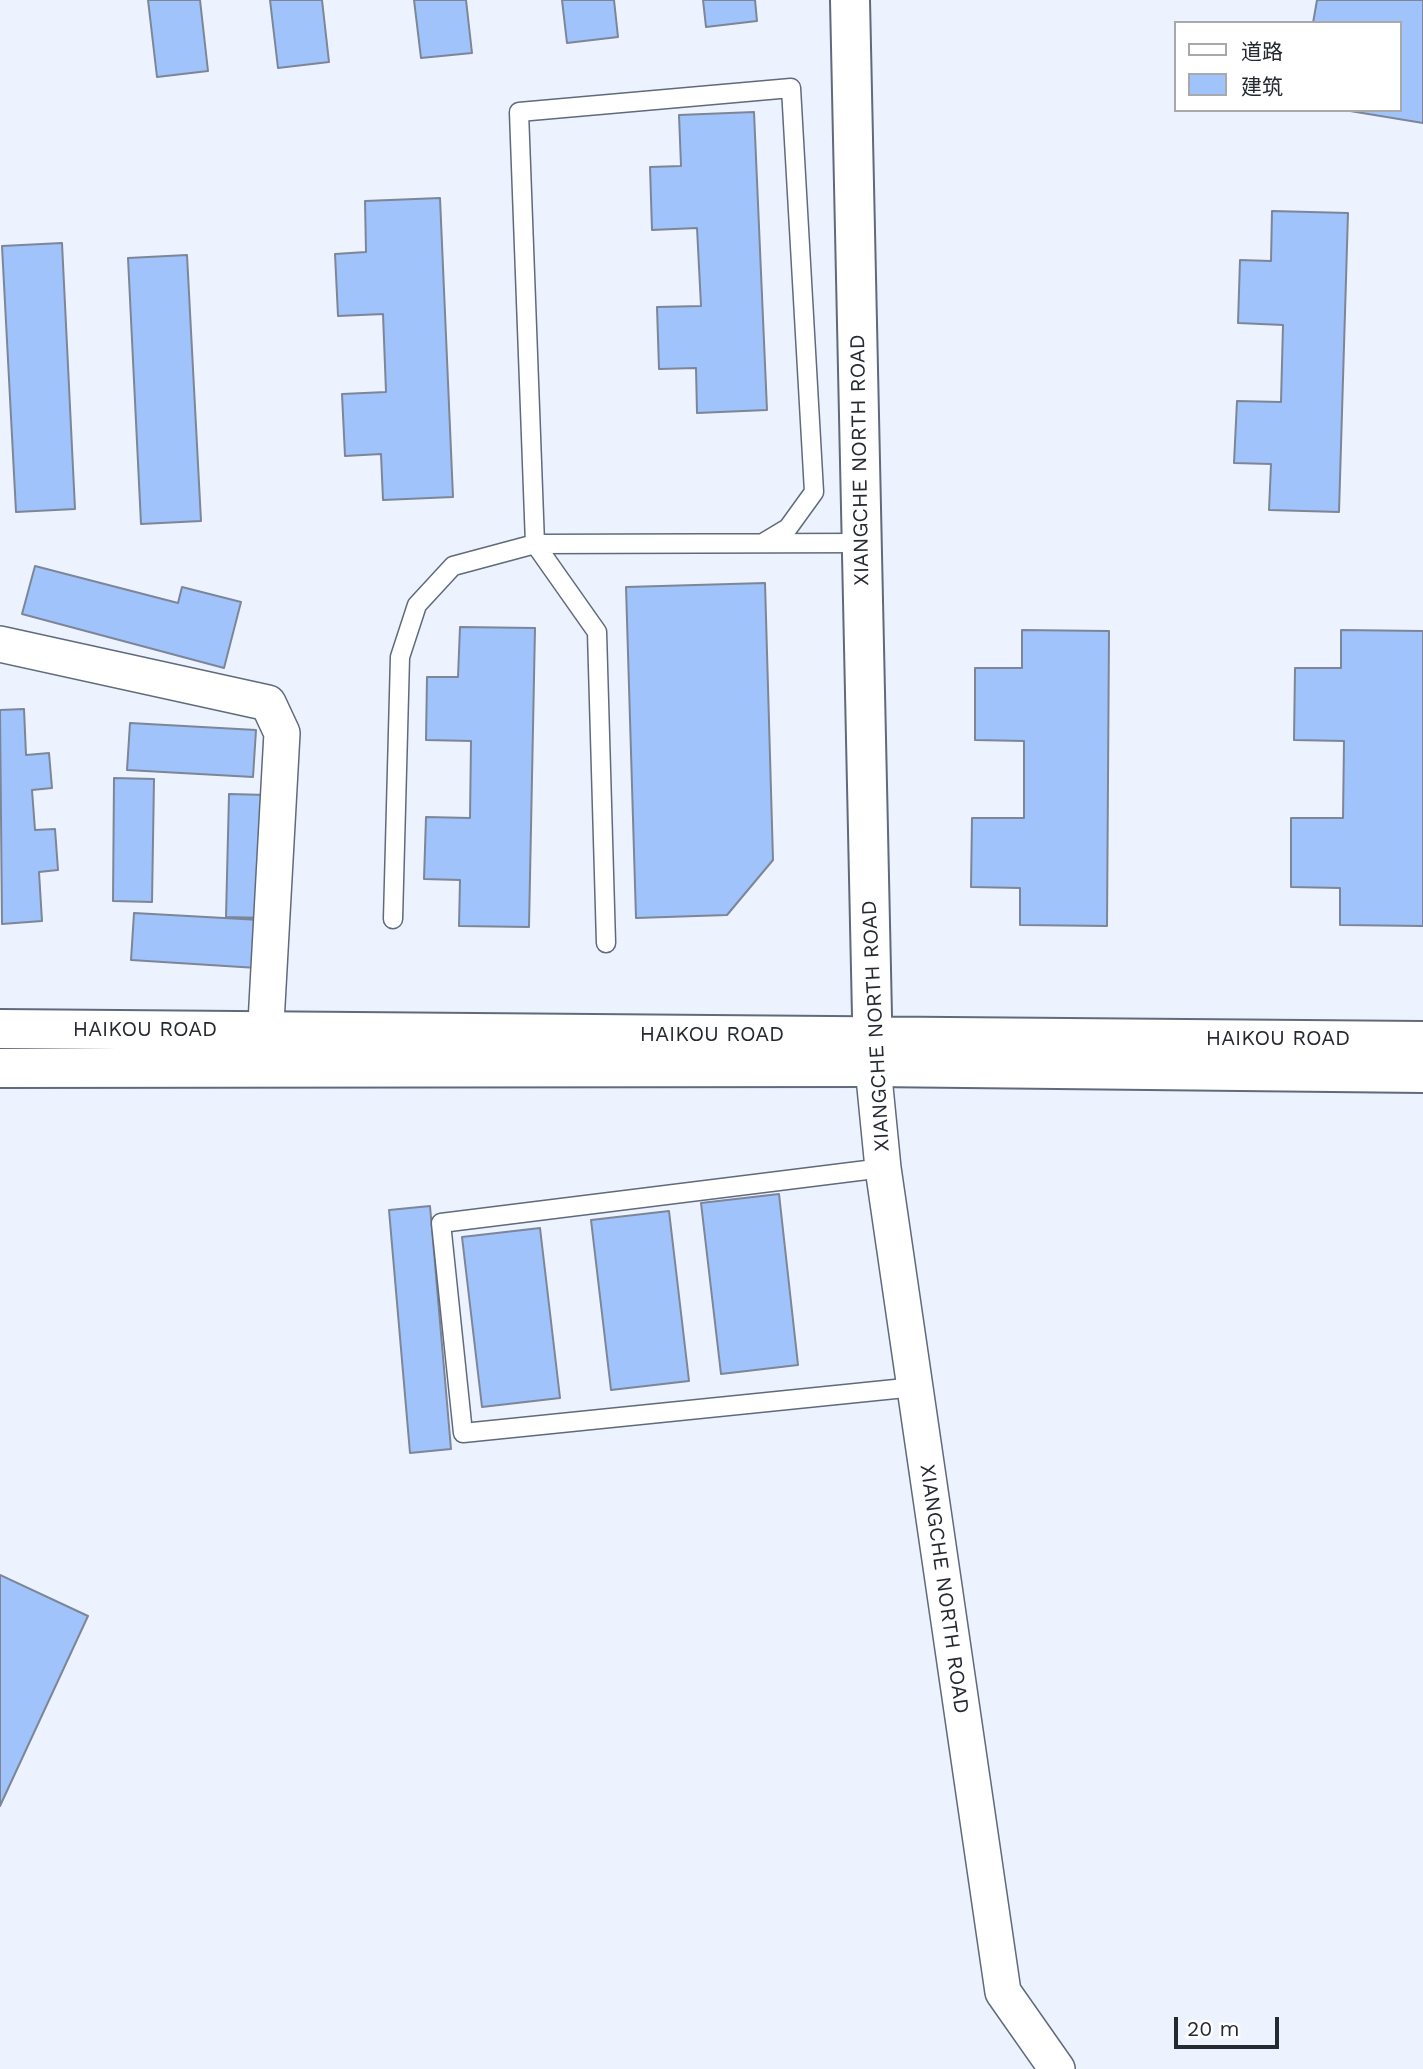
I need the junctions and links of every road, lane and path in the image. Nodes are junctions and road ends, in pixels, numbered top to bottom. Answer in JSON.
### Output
{"nodes":[{"id":1,"x":850,"y":0,"type":"edge"},
{"id":2,"x":862,"y":542,"type":"junction"},
{"id":3,"x":762,"y":543,"type":"junction"},
{"id":4,"x":535,"y":544,"type":"junction"},
{"id":5,"x":0,"y":644,"type":"edge"},
{"id":6,"x":393,"y":919,"type":"dead end"},
{"id":7,"x":606,"y":943,"type":"dead end"},
{"id":8,"x":0,"y":1029,"type":"edge"},
{"id":9,"x":1423,"y":1041,"type":"edge"},
{"id":10,"x":264,"y":1049,"type":"junction"},
{"id":11,"x":873,"y":1051,"type":"junction"},
{"id":12,"x":0,"y":1068,"type":"edge"},
{"id":13,"x":1423,"y":1073,"type":"edge"},
{"id":14,"x":883,"y":1168,"type":"junction"},
{"id":15,"x":915,"y":1387,"type":"junction"},
{"id":16,"x":1057,"y":2069,"type":"edge"}],
"edges":[{"from":1,"to":2,"type":"street","name":"XIANGCHE NORTH ROAD"},
{"from":2,"to":3,"type":"lane"},
{"from":2,"to":11,"type":"street","name":"XIANGCHE NORTH ROAD"},
{"from":3,"to":4,"type":"lane"},
{"from":3,"to":4,"type":"lane"},
{"from":4,"to":6,"type":"lane"},
{"from":4,"to":7,"type":"lane"},
{"from":5,"to":10,"type":"street"},
{"from":8,"to":10,"type":"street","name":"HAIKOU ROAD"},
{"from":9,"to":11,"type":"street","name":"HAIKOU ROAD"},
{"from":10,"to":11,"type":"street","name":"HAIKOU ROAD"},
{"from":10,"to":12,"type":"street","name":"HAIKOU ROAD"},
{"from":11,"to":13,"type":"street","name":"HAIKOU ROAD"},
{"from":11,"to":14,"type":"street","name":"XIANGCHE NORTH ROAD"},
{"from":14,"to":15,"type":"street","name":"XIANGCHE NORTH ROAD"},
{"from":14,"to":15,"type":"lane"},
{"from":15,"to":16,"type":"street","name":"XIANGCHE NORTH ROAD"}]}
